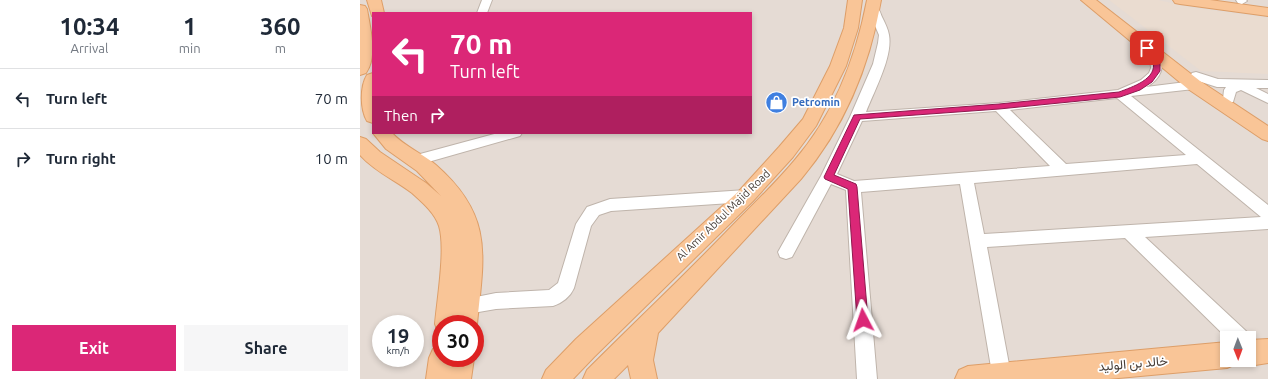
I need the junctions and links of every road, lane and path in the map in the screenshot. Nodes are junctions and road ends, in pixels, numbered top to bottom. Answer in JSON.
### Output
{"nodes":[{"id":1,"x":375,"y":0,"type":"edge"},
{"id":2,"x":487,"y":0,"type":"edge"},
{"id":3,"x":855,"y":0,"type":"edge"},
{"id":4,"x":1088,"y":0,"type":"edge"},
{"id":5,"x":1099,"y":0,"type":"edge"},
{"id":6,"x":1180,"y":0,"type":"edge"},
{"id":7,"x":1238,"y":0,"type":"edge"},
{"id":8,"x":1268,"y":4,"type":"edge"},
{"id":9,"x":873,"y":5,"type":"edge"},
{"id":10,"x":360,"y":9,"type":"edge"},
{"id":11,"x":377,"y":12,"type":"edge"},
{"id":12,"x":482,"y":12,"type":"edge"},
{"id":13,"x":1268,"y":12,"type":"edge"},
{"id":14,"x":1147,"y":48,"type":"junction"},
{"id":15,"x":360,"y":70,"type":"edge"},
{"id":16,"x":1195,"y":80,"type":"junction"},
{"id":17,"x":372,"y":84,"type":"edge"},
{"id":18,"x":1268,"y":84,"type":"edge"},
{"id":19,"x":1242,"y":85,"type":"junction"},
{"id":20,"x":1120,"y":94,"type":"junction"},
{"id":21,"x":1229,"y":99,"type":"junction"},
{"id":22,"x":1268,"y":99,"type":"edge"},
{"id":23,"x":999,"y":106,"type":"junction"},
{"id":24,"x":372,"y":114,"type":"edge"},
{"id":25,"x":857,"y":117,"type":"junction"},
{"id":26,"x":1268,"y":125,"type":"edge"},
{"id":27,"x":383,"y":134,"type":"edge"},
{"id":28,"x":511,"y":134,"type":"edge"},
{"id":29,"x":1268,"y":135,"type":"edge"},
{"id":30,"x":360,"y":143,"type":"edge"},
{"id":31,"x":1199,"y":158,"type":"junction"},
{"id":32,"x":414,"y":161,"type":"junction"},
{"id":33,"x":1063,"y":170,"type":"junction"},
{"id":34,"x":828,"y":177,"type":"junction"},
{"id":35,"x":966,"y":178,"type":"junction"},
{"id":36,"x":853,"y":187,"type":"junction"},
{"id":37,"x":746,"y":196,"type":"junction"},
{"id":38,"x":1268,"y":214,"type":"edge"},
{"id":39,"x":1268,"y":223,"type":"edge"},
{"id":40,"x":1128,"y":231,"type":"junction"},
{"id":41,"x":977,"y":241,"type":"junction"},
{"id":42,"x":786,"y":252,"type":"dead end"},
{"id":43,"x":448,"y":315,"type":"edge"},
{"id":44,"x":466,"y":315,"type":"edge"},
{"id":45,"x":647,"y":327,"type":"junction"},
{"id":46,"x":1234,"y":331,"type":"edge"},
{"id":47,"x":1220,"y":356,"type":"edge"},
{"id":48,"x":441,"y":367,"type":"edge"},
{"id":49,"x":460,"y":367,"type":"edge"},
{"id":50,"x":1001,"y":375,"type":"junction"},
{"id":51,"x":439,"y":379,"type":"edge"},
{"id":52,"x":458,"y":379,"type":"edge"},
{"id":53,"x":555,"y":379,"type":"edge"},
{"id":54,"x":596,"y":379,"type":"edge"},
{"id":55,"x":644,"y":379,"type":"edge"},
{"id":56,"x":867,"y":379,"type":"edge"},
{"id":57,"x":968,"y":379,"type":"edge"}],
"edges":[{"from":1,"to":11,"type":"main road"},
{"from":2,"to":12,"type":"street"},
{"from":3,"to":37,"type":"main road","name":"Al Amir Abdul Majid Road"},
{"from":4,"to":14,"type":"main road"},
{"from":5,"to":16,"type":"main road"},
{"from":6,"to":13,"type":"main road"},
{"from":7,"to":8,"type":"main road"},
{"from":9,"to":25,"type":"street"},
{"from":9,"to":45,"type":"main road","name":"Al Amir Abdul Majid Road"},
{"from":10,"to":15,"type":"main road"},
{"from":14,"to":16,"type":"main road"},
{"from":14,"to":20,"type":"street"},
{"from":16,"to":19,"type":"street"},
{"from":16,"to":20,"type":"street"},
{"from":16,"to":21,"type":"main road"},
{"from":16,"to":29,"type":"main road"},
{"from":17,"to":24,"type":"main road"},
{"from":18,"to":19,"type":"street"},
{"from":19,"to":21,"type":"street"},
{"from":19,"to":22,"type":"street"},
{"from":20,"to":23,"type":"street"},
{"from":20,"to":31,"type":"street"},
{"from":21,"to":26,"type":"main road"},
{"from":23,"to":25,"type":"street"},
{"from":23,"to":33,"type":"street"},
{"from":25,"to":34,"type":"street"},
{"from":27,"to":32,"type":"main road"},
{"from":28,"to":32,"type":"street"},
{"from":30,"to":43,"type":"main road"},
{"from":31,"to":33,"type":"street"},
{"from":31,"to":38,"type":"street"},
{"from":32,"to":44,"type":"main road"},
{"from":33,"to":35,"type":"street"},
{"from":34,"to":36,"type":"street"},
{"from":34,"to":42,"type":"street"},
{"from":35,"to":36,"type":"street"},
{"from":35,"to":41,"type":"street"},
{"from":36,"to":56,"type":"street"},
{"from":37,"to":44,"type":"street"},
{"from":37,"to":53,"type":"main road","name":"Al Amir Abdul Majid Road"},
{"from":39,"to":40,"type":"street"},
{"from":40,"to":41,"type":"street"},
{"from":40,"to":46,"type":"street"},
{"from":41,"to":50,"type":"street"},
{"from":45,"to":54,"type":"main road","name":"Al Amir Abdul Majid Road"},
{"from":45,"to":55,"type":"main road"},
{"from":47,"to":50,"type":"main road","name":"خالد بن الوليد"},
{"from":48,"to":51,"type":"main road"},
{"from":49,"to":52,"type":"main road"},
{"from":50,"to":57,"type":"main road","name":"خالد بن الوليد"}]}
